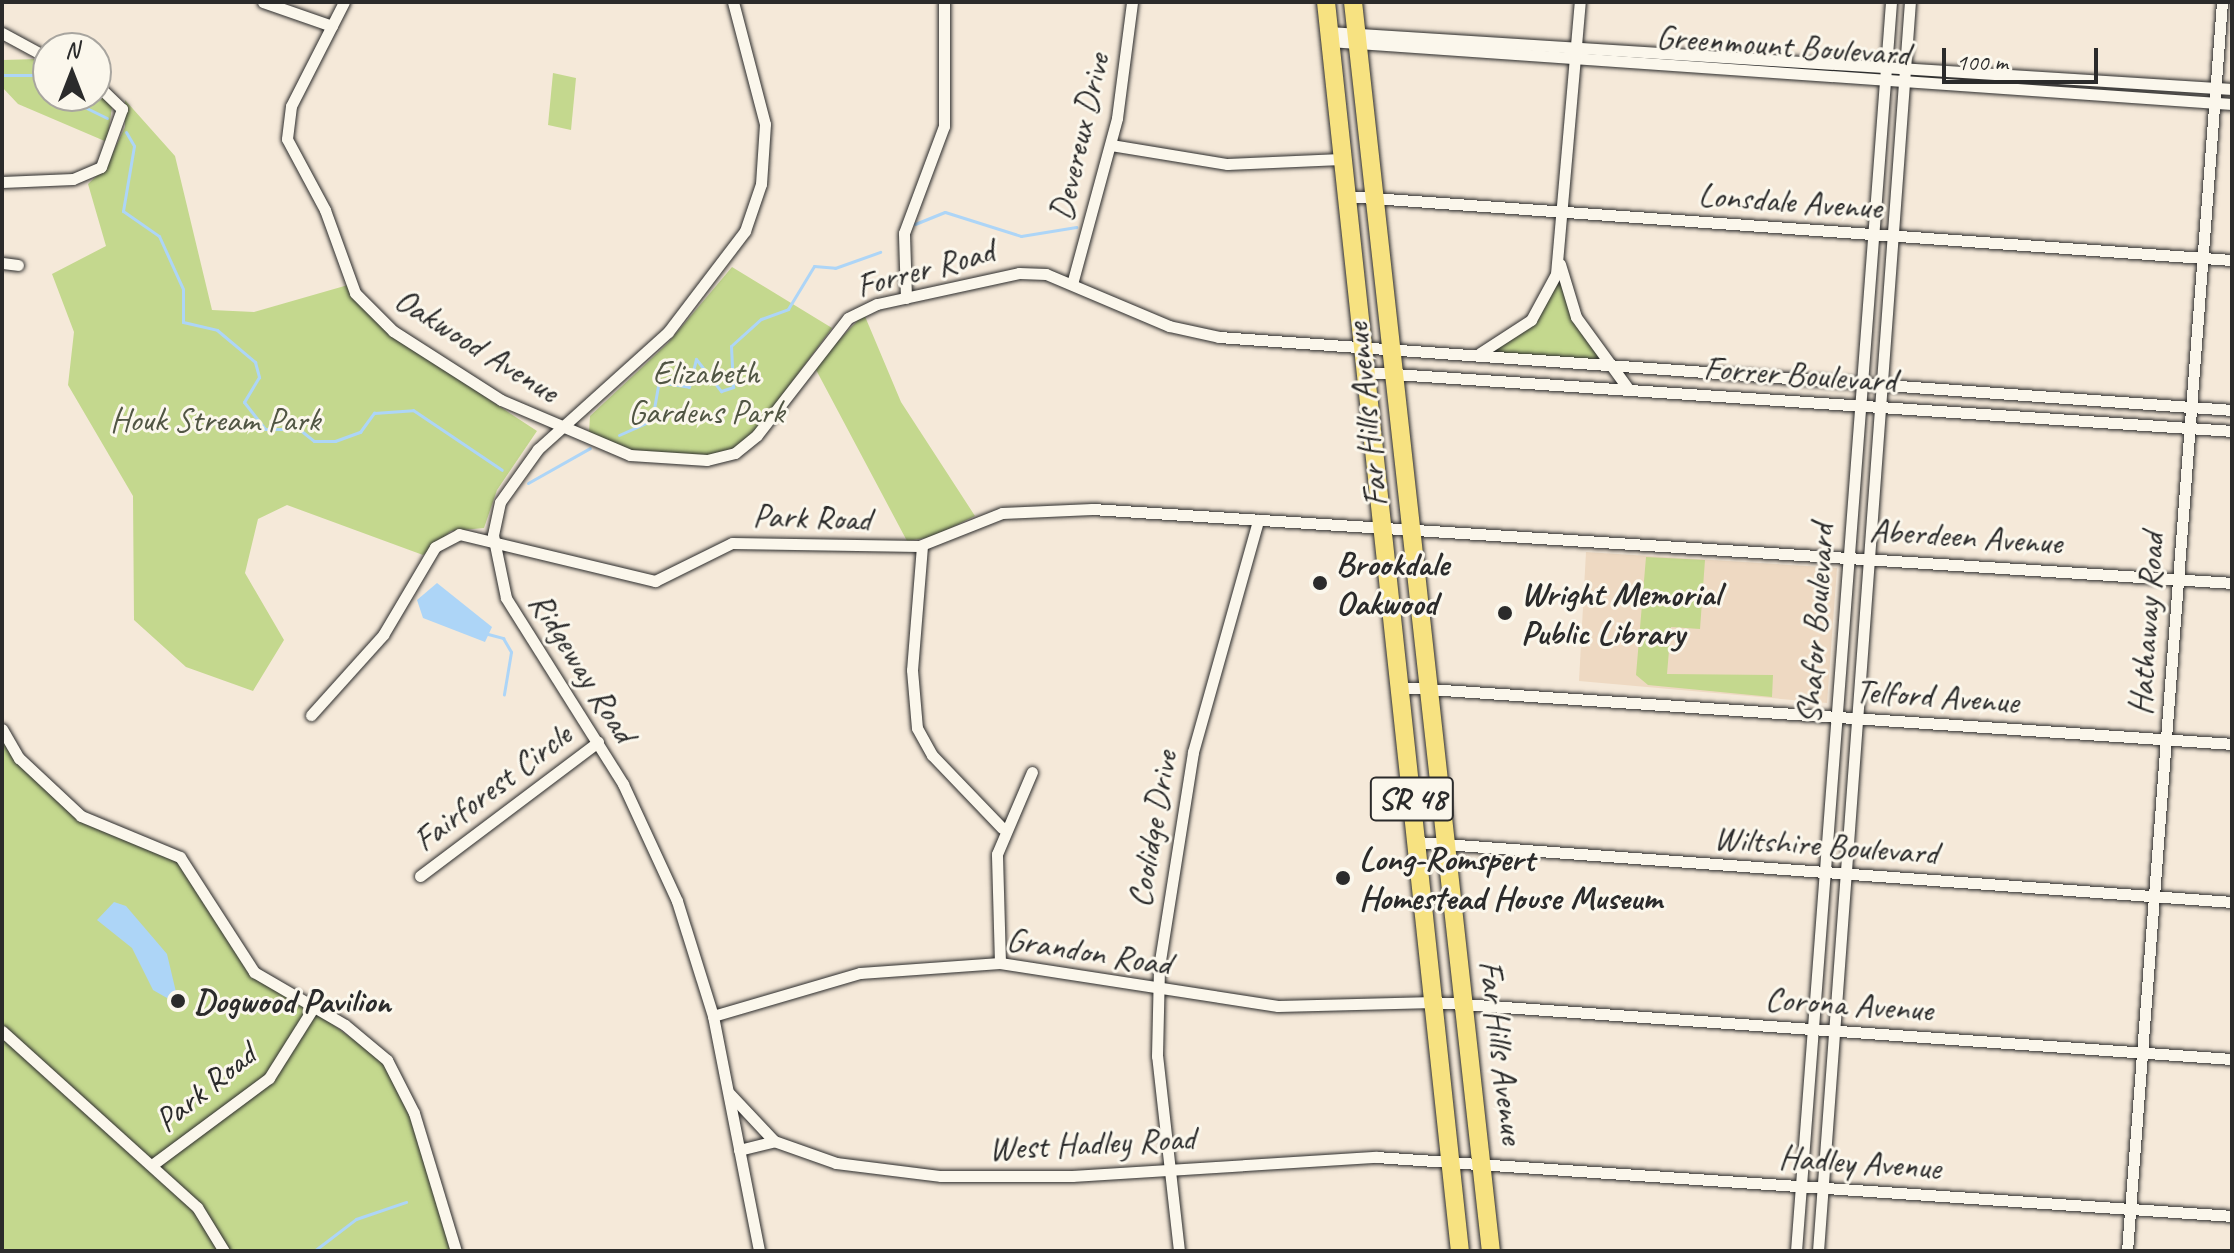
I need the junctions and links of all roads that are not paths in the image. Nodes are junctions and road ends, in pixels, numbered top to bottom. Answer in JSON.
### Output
{"nodes":[{"id":1,"x":263,"y":2,"type":"edge"},
{"id":2,"x":344,"y":2,"type":"edge"},
{"id":3,"x":733,"y":2,"type":"edge"},
{"id":4,"x":944,"y":2,"type":"edge"},
{"id":5,"x":1132,"y":2,"type":"edge"},
{"id":6,"x":1326,"y":2,"type":"edge"},
{"id":7,"x":1353,"y":2,"type":"edge"},
{"id":8,"x":1580,"y":2,"type":"edge"},
{"id":9,"x":1891,"y":2,"type":"edge"},
{"id":10,"x":1910,"y":2,"type":"edge"},
{"id":11,"x":2222,"y":2,"type":"edge"},
{"id":12,"x":332,"y":26,"type":"junction"},
{"id":13,"x":2,"y":33,"type":"edge"},
{"id":14,"x":1356,"y":35,"type":"junction"},
{"id":15,"x":1329,"y":36,"type":"junction"},
{"id":16,"x":1577,"y":45,"type":"junction"},
{"id":17,"x":32,"y":49,"type":"edge"},
{"id":18,"x":1576,"y":59,"type":"junction"},
{"id":19,"x":1887,"y":66,"type":"junction"},
{"id":20,"x":1905,"y":67,"type":"junction"},
{"id":21,"x":1885,"y":81,"type":"junction"},
{"id":22,"x":1904,"y":82,"type":"junction"},
{"id":23,"x":2216,"y":88,"type":"junction"},
{"id":24,"x":2232,"y":89,"type":"edge"},
{"id":25,"x":112,"y":99,"type":"edge"},
{"id":26,"x":2215,"y":103,"type":"junction"},
{"id":27,"x":2232,"y":104,"type":"edge"},
{"id":28,"x":1111,"y":145,"type":"junction"},
{"id":29,"x":1341,"y":159,"type":"junction"},
{"id":30,"x":2,"y":182,"type":"edge"},
{"id":31,"x":1345,"y":196,"type":"junction"},
{"id":32,"x":1376,"y":199,"type":"junction"},
{"id":33,"x":1563,"y":213,"type":"junction"},
{"id":34,"x":1873,"y":235,"type":"junction"},
{"id":35,"x":1894,"y":236,"type":"junction"},
{"id":36,"x":1560,"y":255,"type":"junction"},
{"id":37,"x":2202,"y":258,"type":"junction"},
{"id":38,"x":2232,"y":260,"type":"edge"},
{"id":39,"x":2,"y":263,"type":"edge"},
{"id":40,"x":18,"y":265,"type":"dead end"},
{"id":41,"x":1072,"y":284,"type":"junction"},
{"id":42,"x":906,"y":298,"type":"junction"},
{"id":43,"x":1363,"y":348,"type":"junction"},
{"id":44,"x":1392,"y":351,"type":"junction"},
{"id":45,"x":1480,"y":354,"type":"junction"},
{"id":46,"x":1616,"y":364,"type":"junction"},
{"id":47,"x":1365,"y":372,"type":"junction"},
{"id":48,"x":1394,"y":373,"type":"junction"},
{"id":49,"x":1862,"y":383,"type":"junction"},
{"id":50,"x":1882,"y":384,"type":"junction"},
{"id":51,"x":1629,"y":390,"type":"junction"},
{"id":52,"x":1860,"y":406,"type":"junction"},
{"id":53,"x":1880,"y":407,"type":"junction"},
{"id":54,"x":2191,"y":407,"type":"junction"},
{"id":55,"x":2232,"y":410,"type":"edge"},
{"id":56,"x":2189,"y":428,"type":"junction"},
{"id":57,"x":559,"y":430,"type":"junction"},
{"id":58,"x":2232,"y":431,"type":"edge"},
{"id":59,"x":1258,"y":520,"type":"junction"},
{"id":60,"x":1381,"y":525,"type":"junction"},
{"id":61,"x":1410,"y":525,"type":"junction"},
{"id":62,"x":493,"y":540,"type":"junction"},
{"id":63,"x":922,"y":546,"type":"junction"},
{"id":64,"x":1847,"y":556,"type":"junction"},
{"id":65,"x":1868,"y":557,"type":"junction"},
{"id":66,"x":2178,"y":579,"type":"junction"},
{"id":67,"x":2232,"y":583,"type":"edge"},
{"id":68,"x":1399,"y":687,"type":"junction"},
{"id":69,"x":1428,"y":689,"type":"junction"},
{"id":70,"x":311,"y":715,"type":"dead end"},
{"id":71,"x":1837,"y":717,"type":"junction"},
{"id":72,"x":1858,"y":719,"type":"junction"},
{"id":73,"x":2,"y":729,"type":"edge"},
{"id":74,"x":2166,"y":740,"type":"junction"},
{"id":75,"x":598,"y":742,"type":"junction"},
{"id":76,"x":2232,"y":744,"type":"edge"},
{"id":77,"x":1032,"y":772,"type":"dead end"},
{"id":78,"x":1002,"y":828,"type":"junction"},
{"id":79,"x":1417,"y":842,"type":"junction"},
{"id":80,"x":1447,"y":848,"type":"junction"},
{"id":81,"x":1824,"y":872,"type":"junction"},
{"id":82,"x":1845,"y":874,"type":"junction"},
{"id":83,"x":420,"y":876,"type":"dead end"},
{"id":84,"x":2154,"y":896,"type":"junction"},
{"id":85,"x":2232,"y":902,"type":"edge"},
{"id":86,"x":1000,"y":963,"type":"junction"},
{"id":87,"x":1157,"y":989,"type":"junction"},
{"id":88,"x":1434,"y":1002,"type":"junction"},
{"id":89,"x":1462,"y":1005,"type":"junction"},
{"id":90,"x":313,"y":1008,"type":"junction"},
{"id":91,"x":713,"y":1016,"type":"junction"},
{"id":92,"x":1813,"y":1029,"type":"junction"},
{"id":93,"x":1833,"y":1030,"type":"junction"},
{"id":94,"x":2,"y":1031,"type":"edge"},
{"id":95,"x":2143,"y":1053,"type":"junction"},
{"id":96,"x":2232,"y":1059,"type":"edge"},
{"id":97,"x":729,"y":1093,"type":"junction"},
{"id":98,"x":774,"y":1141,"type":"junction"},
{"id":99,"x":739,"y":1150,"type":"junction"},
{"id":100,"x":1451,"y":1161,"type":"junction"},
{"id":101,"x":1484,"y":1163,"type":"junction"},
{"id":102,"x":152,"y":1165,"type":"junction"},
{"id":103,"x":1169,"y":1170,"type":"junction"},
{"id":104,"x":1801,"y":1186,"type":"junction"},
{"id":105,"x":1822,"y":1187,"type":"junction"},
{"id":106,"x":2131,"y":1209,"type":"junction"},
{"id":107,"x":2232,"y":1216,"type":"edge"},
{"id":108,"x":1180,"y":1250,"type":"edge"},
{"id":109,"x":224,"y":1251,"type":"edge"},
{"id":110,"x":456,"y":1251,"type":"edge"},
{"id":111,"x":759,"y":1251,"type":"edge"},
{"id":112,"x":1460,"y":1251,"type":"edge"},
{"id":113,"x":1491,"y":1251,"type":"edge"},
{"id":114,"x":1796,"y":1251,"type":"edge"},
{"id":115,"x":1818,"y":1251,"type":"edge"},
{"id":116,"x":2127,"y":1251,"type":"edge"}],
"edges":[{"from":1,"to":12,"type":"street"},
{"from":2,"to":12,"type":"street","name":"Oakwood Avenue"},
{"from":3,"to":57,"type":"street","name":"Ridgeway Road"},
{"from":4,"to":42,"type":"street"},
{"from":5,"to":28,"type":"street","name":"Devereux Drive"},
{"from":6,"to":15,"type":"main road","name":"Far Hills Avenue","number":"SR 48"},
{"from":7,"to":14,"type":"main road","name":"Far Hills Avenue","number":"SR 48"},
{"from":8,"to":16,"type":"street"},
{"from":9,"to":19,"type":"street","name":"Shafor Boulevard"},
{"from":10,"to":20,"type":"street","name":"Shafor Boulevard"},
{"from":11,"to":23,"type":"street","name":"Hathaway Road"},
{"from":12,"to":57,"type":"street","name":"Oakwood Avenue"},
{"from":13,"to":17,"type":"street"},
{"from":14,"to":15,"type":"street","name":"Greenmount Boulevard"},
{"from":14,"to":16,"type":"street","name":"Greenmount Boulevard"},
{"from":14,"to":18,"type":"street","name":"Greenmount Boulevard"},
{"from":14,"to":32,"type":"main road","name":"Far Hills Avenue","number":"SR 48"},
{"from":15,"to":29,"type":"main road","name":"Far Hills Avenue","number":"SR 48"},
{"from":16,"to":18,"type":"street"},
{"from":16,"to":19,"type":"street","name":"Greenmount Boulevard"},
{"from":18,"to":21,"type":"street","name":"Greenmount Boulevard"},
{"from":18,"to":33,"type":"street"},
{"from":19,"to":20,"type":"street","name":"Greenmount Boulevard"},
{"from":19,"to":21,"type":"street","name":"Shafor Boulevard"},
{"from":20,"to":22,"type":"street","name":"Shafor Boulevard"},
{"from":20,"to":23,"type":"street","name":"Greenmount Boulevard"},
{"from":21,"to":22,"type":"street","name":"Greenmount Boulevard"},
{"from":21,"to":34,"type":"street","name":"Shafor Boulevard"},
{"from":22,"to":26,"type":"street","name":"Greenmount Boulevard"},
{"from":22,"to":35,"type":"street","name":"Shafor Boulevard"},
{"from":23,"to":24,"type":"street","name":"Greenmount Boulevard"},
{"from":23,"to":26,"type":"street","name":"Hathaway Road"},
{"from":25,"to":30,"type":"street"},
{"from":26,"to":27,"type":"street","name":"Greenmount Boulevard"},
{"from":26,"to":37,"type":"street","name":"Hathaway Road"},
{"from":28,"to":29,"type":"street"},
{"from":28,"to":41,"type":"street","name":"Devereux Drive"},
{"from":29,"to":31,"type":"main road","name":"Far Hills Avenue","number":"SR 48"},
{"from":31,"to":32,"type":"street","name":"Lonsdale Avenue"},
{"from":31,"to":43,"type":"main road","name":"Far Hills Avenue","number":"SR 48"},
{"from":32,"to":33,"type":"street","name":"Lonsdale Avenue"},
{"from":32,"to":44,"type":"main road","name":"Far Hills Avenue","number":"SR 48"},
{"from":33,"to":34,"type":"street","name":"Lonsdale Avenue"},
{"from":33,"to":36,"type":"street"},
{"from":34,"to":35,"type":"street","name":"Lonsdale Avenue"},
{"from":34,"to":49,"type":"street","name":"Shafor Boulevard"},
{"from":35,"to":37,"type":"street","name":"Lonsdale Avenue"},
{"from":35,"to":50,"type":"street","name":"Shafor Boulevard"},
{"from":36,"to":45,"type":"street"},
{"from":36,"to":46,"type":"street"},
{"from":37,"to":38,"type":"street","name":"Lonsdale Avenue"},
{"from":37,"to":54,"type":"street","name":"Hathaway Road"},
{"from":39,"to":40,"type":"street"},
{"from":41,"to":42,"type":"street","name":"Forrer Road"},
{"from":41,"to":43,"type":"street","name":"Forrer Road"},
{"from":42,"to":57,"type":"street","name":"Forrer Road"},
{"from":43,"to":44,"type":"street"},
{"from":43,"to":47,"type":"main road","name":"Far Hills Avenue","number":"SR 48"},
{"from":44,"to":45,"type":"street","name":"Forrer Boulevard"},
{"from":44,"to":48,"type":"main road","name":"Far Hills Avenue","number":"SR 48"},
{"from":45,"to":46,"type":"street","name":"Forrer Boulevard"},
{"from":46,"to":49,"type":"street","name":"Forrer Boulevard"},
{"from":46,"to":51,"type":"street"},
{"from":47,"to":48,"type":"street","name":"Forrer Boulevard"},
{"from":47,"to":60,"type":"main road","name":"Far Hills Avenue","number":"SR 48"},
{"from":48,"to":51,"type":"street","name":"Forrer Boulevard"},
{"from":48,"to":61,"type":"main road","name":"Far Hills Avenue","number":"SR 48"},
{"from":49,"to":50,"type":"street","name":"Forrer Boulevard"},
{"from":49,"to":52,"type":"street","name":"Shafor Boulevard"},
{"from":50,"to":53,"type":"street","name":"Shafor Boulevard"},
{"from":50,"to":54,"type":"street","name":"Forrer Boulevard"},
{"from":51,"to":52,"type":"street","name":"Forrer Boulevard"},
{"from":52,"to":53,"type":"street","name":"Forrer Boulevard"},
{"from":52,"to":64,"type":"street","name":"Shafor Boulevard"},
{"from":53,"to":56,"type":"street","name":"Forrer Boulevard"},
{"from":53,"to":65,"type":"street","name":"Shafor Boulevard"},
{"from":54,"to":55,"type":"street","name":"Forrer Boulevard"},
{"from":54,"to":56,"type":"street","name":"Hathaway Road"},
{"from":56,"to":58,"type":"street","name":"Forrer Boulevard"},
{"from":56,"to":66,"type":"street","name":"Hathaway Road"},
{"from":57,"to":62,"type":"street","name":"Ridgeway Road"},
{"from":59,"to":60,"type":"street","name":"Park Road"},
{"from":59,"to":63,"type":"street","name":"Park Road"},
{"from":59,"to":87,"type":"street","name":"Coolidge Drive"},
{"from":60,"to":61,"type":"street","name":"Park Road"},
{"from":60,"to":68,"type":"main road","name":"Far Hills Avenue","number":"SR 48"},
{"from":61,"to":64,"type":"street","name":"Aberdeen Avenue"},
{"from":61,"to":69,"type":"main road","name":"Far Hills Avenue","number":"SR 48"},
{"from":62,"to":63,"type":"street","name":"Park Road"},
{"from":62,"to":70,"type":"street","name":"Park Road"},
{"from":62,"to":75,"type":"street","name":"Ridgeway Road"},
{"from":63,"to":78,"type":"street"},
{"from":64,"to":65,"type":"street","name":"Aberdeen Avenue"},
{"from":64,"to":71,"type":"street","name":"Shafor Boulevard"},
{"from":65,"to":66,"type":"street","name":"Aberdeen Avenue"},
{"from":65,"to":72,"type":"street","name":"Shafor Boulevard"},
{"from":66,"to":67,"type":"street","name":"Aberdeen Avenue"},
{"from":66,"to":74,"type":"street","name":"Hathaway Road"},
{"from":68,"to":69,"type":"street","name":"Telford Avenue"},
{"from":68,"to":79,"type":"main road","name":"Far Hills Avenue","number":"SR 48"},
{"from":69,"to":71,"type":"street","name":"Telford Avenue"},
{"from":69,"to":80,"type":"main road","name":"Far Hills Avenue","number":"SR 48"},
{"from":71,"to":72,"type":"street","name":"Telford Avenue"},
{"from":71,"to":81,"type":"street","name":"Shafor Boulevard"},
{"from":72,"to":74,"type":"street","name":"Telford Avenue"},
{"from":72,"to":82,"type":"street","name":"Shafor Boulevard"},
{"from":73,"to":90,"type":"street"},
{"from":74,"to":76,"type":"street","name":"Telford Avenue"},
{"from":74,"to":84,"type":"street","name":"Hathaway Road"},
{"from":75,"to":83,"type":"street","name":"Fairforest Circle"},
{"from":75,"to":91,"type":"street","name":"Ridgeway Road"},
{"from":77,"to":78,"type":"street"},
{"from":78,"to":86,"type":"street"},
{"from":79,"to":80,"type":"street","name":"Wiltshire Boulevard"},
{"from":79,"to":88,"type":"main road","name":"Far Hills Avenue","number":"SR 48"},
{"from":80,"to":81,"type":"street","name":"Wiltshire Boulevard"},
{"from":80,"to":89,"type":"main road","name":"Far Hills Avenue","number":"SR 48"},
{"from":81,"to":82,"type":"street","name":"Wiltshire Boulevard"},
{"from":81,"to":92,"type":"street","name":"Shafor Boulevard"},
{"from":82,"to":84,"type":"street","name":"Wiltshire Boulevard"},
{"from":82,"to":93,"type":"street","name":"Shafor Boulevard"},
{"from":84,"to":85,"type":"street","name":"Wiltshire Boulevard"},
{"from":84,"to":95,"type":"street","name":"Hathaway Road"},
{"from":86,"to":87,"type":"street","name":"Grandon Road"},
{"from":86,"to":91,"type":"street","name":"Grandon Road"},
{"from":87,"to":88,"type":"street","name":"Grandon Road"},
{"from":87,"to":103,"type":"street","name":"Coolidge Drive"},
{"from":88,"to":89,"type":"street","name":"Grandon Road"},
{"from":88,"to":100,"type":"main road","name":"Far Hills Avenue","number":"SR 48"},
{"from":89,"to":92,"type":"street","name":"Corona Avenue"},
{"from":89,"to":101,"type":"main road","name":"Far Hills Avenue","number":"SR 48"},
{"from":90,"to":102,"type":"street","name":"Park Road"},
{"from":90,"to":110,"type":"street"},
{"from":91,"to":97,"type":"street","name":"Ridgeway Road"},
{"from":92,"to":93,"type":"street","name":"Corona Avenue"},
{"from":92,"to":104,"type":"street","name":"Shafor Boulevard"},
{"from":93,"to":95,"type":"street","name":"Corona Avenue"},
{"from":93,"to":105,"type":"street","name":"Shafor Boulevard"},
{"from":94,"to":102,"type":"street"},
{"from":95,"to":96,"type":"street","name":"Corona Avenue"},
{"from":95,"to":106,"type":"street","name":"Hathaway Road"},
{"from":97,"to":98,"type":"street","name":"West Hadley Road"},
{"from":97,"to":99,"type":"street","name":"Ridgeway Road"},
{"from":98,"to":99,"type":"street"},
{"from":98,"to":103,"type":"street","name":"West Hadley Road"},
{"from":99,"to":111,"type":"street","name":"Ridgeway Road"},
{"from":100,"to":101,"type":"street","name":"West Hadley Road"},
{"from":100,"to":103,"type":"street","name":"West Hadley Road"},
{"from":100,"to":112,"type":"main road","name":"Far Hills Avenue","number":"SR 48"},
{"from":101,"to":104,"type":"street","name":"Hadley Avenue"},
{"from":101,"to":113,"type":"main road","name":"Far Hills Avenue","number":"SR 48"},
{"from":102,"to":109,"type":"street"},
{"from":103,"to":108,"type":"street","name":"Coolidge Drive"},
{"from":104,"to":105,"type":"street","name":"Hadley Avenue"},
{"from":104,"to":114,"type":"street","name":"Shafor Boulevard"},
{"from":105,"to":106,"type":"street","name":"Hadley Avenue"},
{"from":105,"to":115,"type":"street","name":"Shafor Boulevard"},
{"from":106,"to":107,"type":"street","name":"Hadley Avenue"},
{"from":106,"to":116,"type":"street","name":"Hathaway Road"}]}
